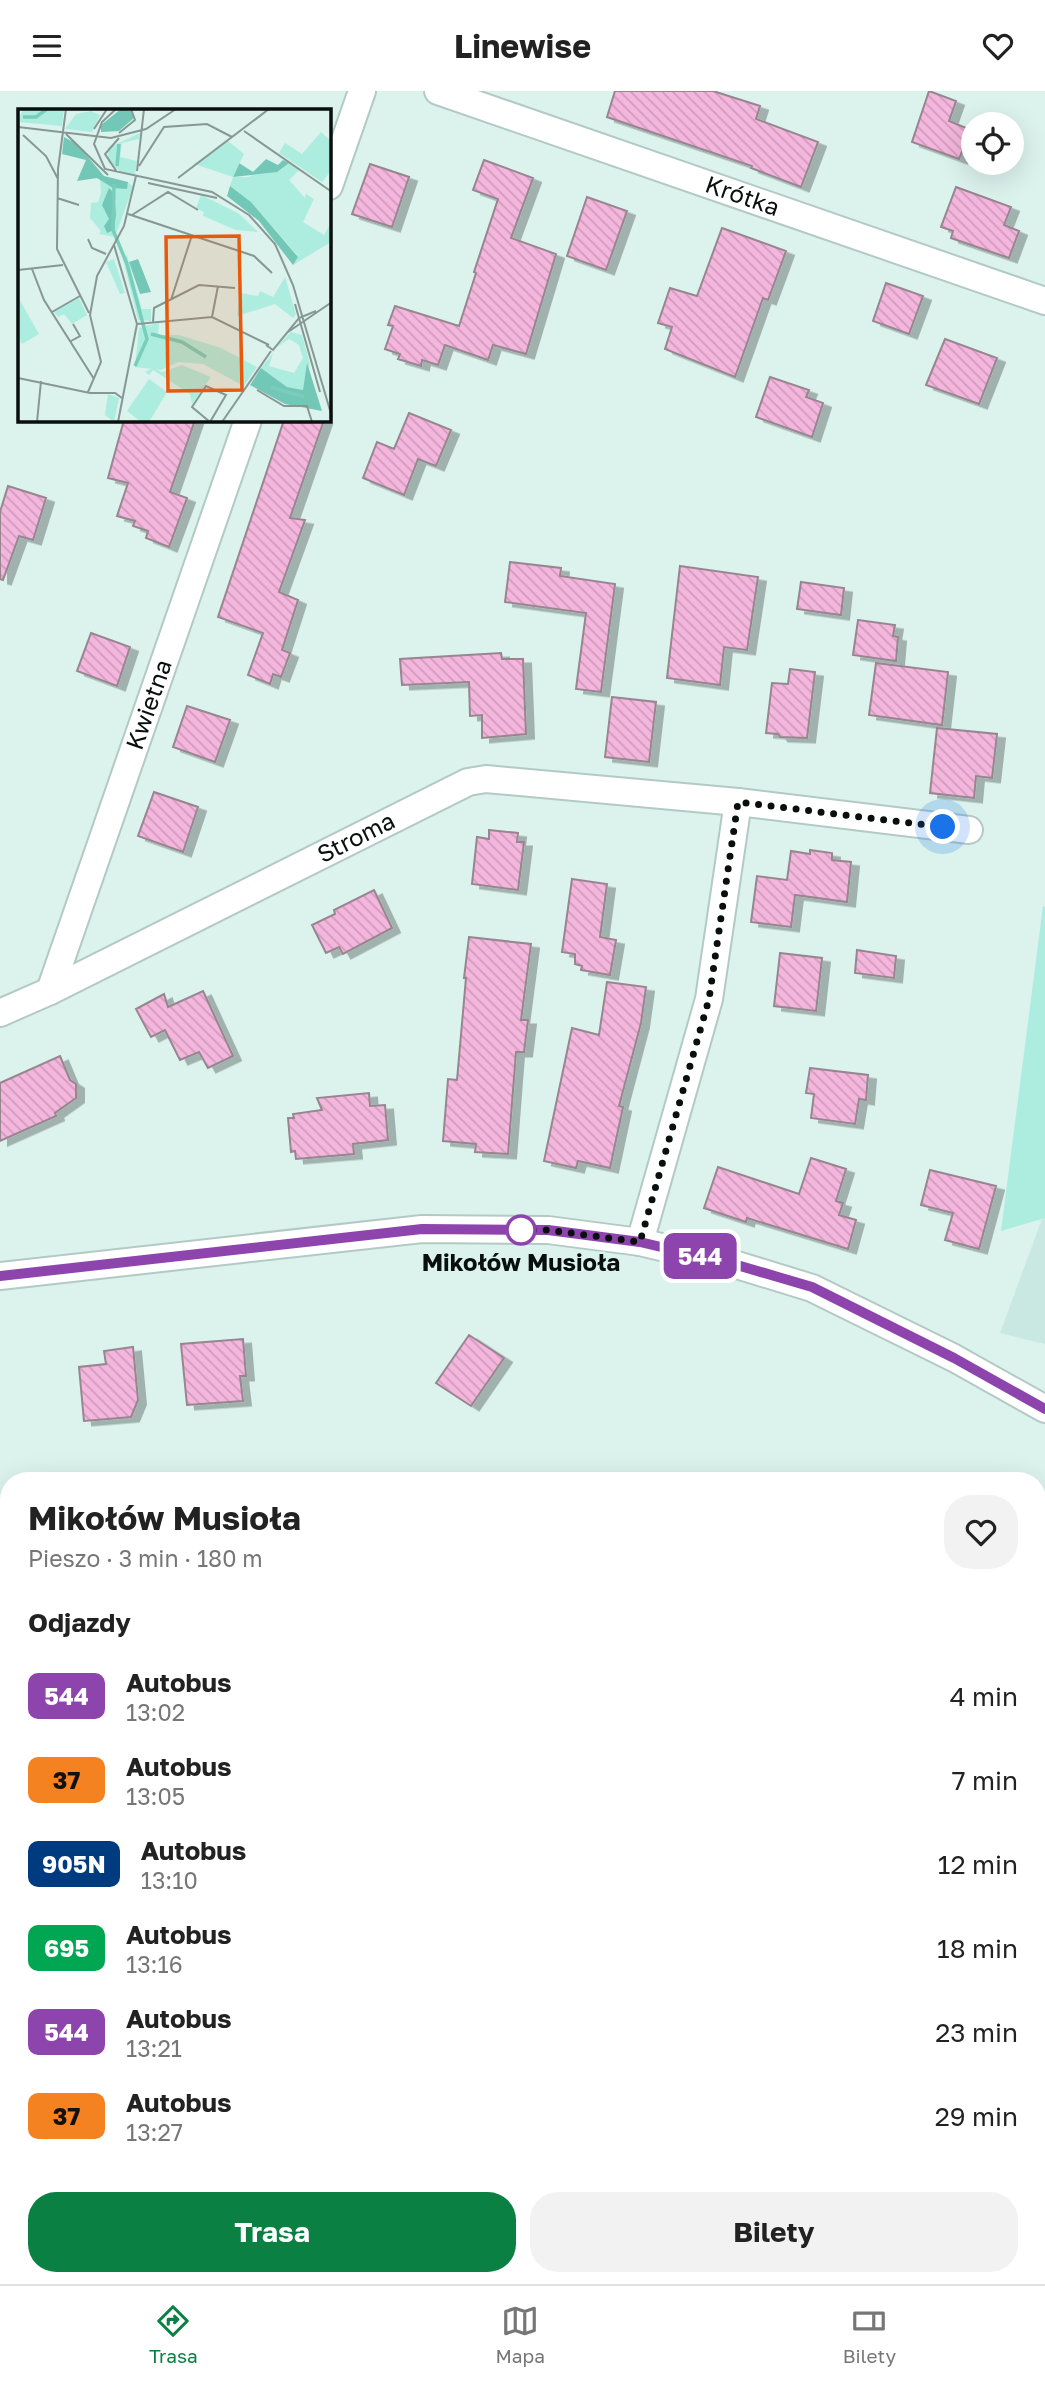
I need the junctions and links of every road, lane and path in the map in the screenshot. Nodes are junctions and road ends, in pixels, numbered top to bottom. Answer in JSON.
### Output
{"nodes":[{"id":1,"x":362,"y":91,"type":"edge"},
{"id":2,"x":438,"y":91,"type":"edge"},
{"id":3,"x":331,"y":180,"type":"edge"},
{"id":4,"x":1045,"y":301,"type":"edge"},
{"id":5,"x":247,"y":422,"type":"edge"},
{"id":6,"x":738,"y":802,"type":"junction"},
{"id":7,"x":969,"y":829,"type":"dead end"},
{"id":8,"x":50,"y":991,"type":"junction"},
{"id":9,"x":0,"y":1013,"type":"edge"},
{"id":10,"x":640,"y":1242,"type":"junction"},
{"id":11,"x":0,"y":1276,"type":"edge"},
{"id":12,"x":1045,"y":1409,"type":"edge"}],
"edges":[{"from":1,"to":3,"type":"street"},
{"from":2,"to":4,"type":"street","name":"Krótka"},
{"from":5,"to":8,"type":"street","name":"Kwietna"},
{"from":6,"to":7,"type":"street","name":"Stroma"},
{"from":6,"to":8,"type":"street","name":"Stroma"},
{"from":6,"to":10,"type":"street"},
{"from":8,"to":9,"type":"street","name":"Stroma"},
{"from":10,"to":11,"type":"street"},
{"from":10,"to":12,"type":"street"}]}
